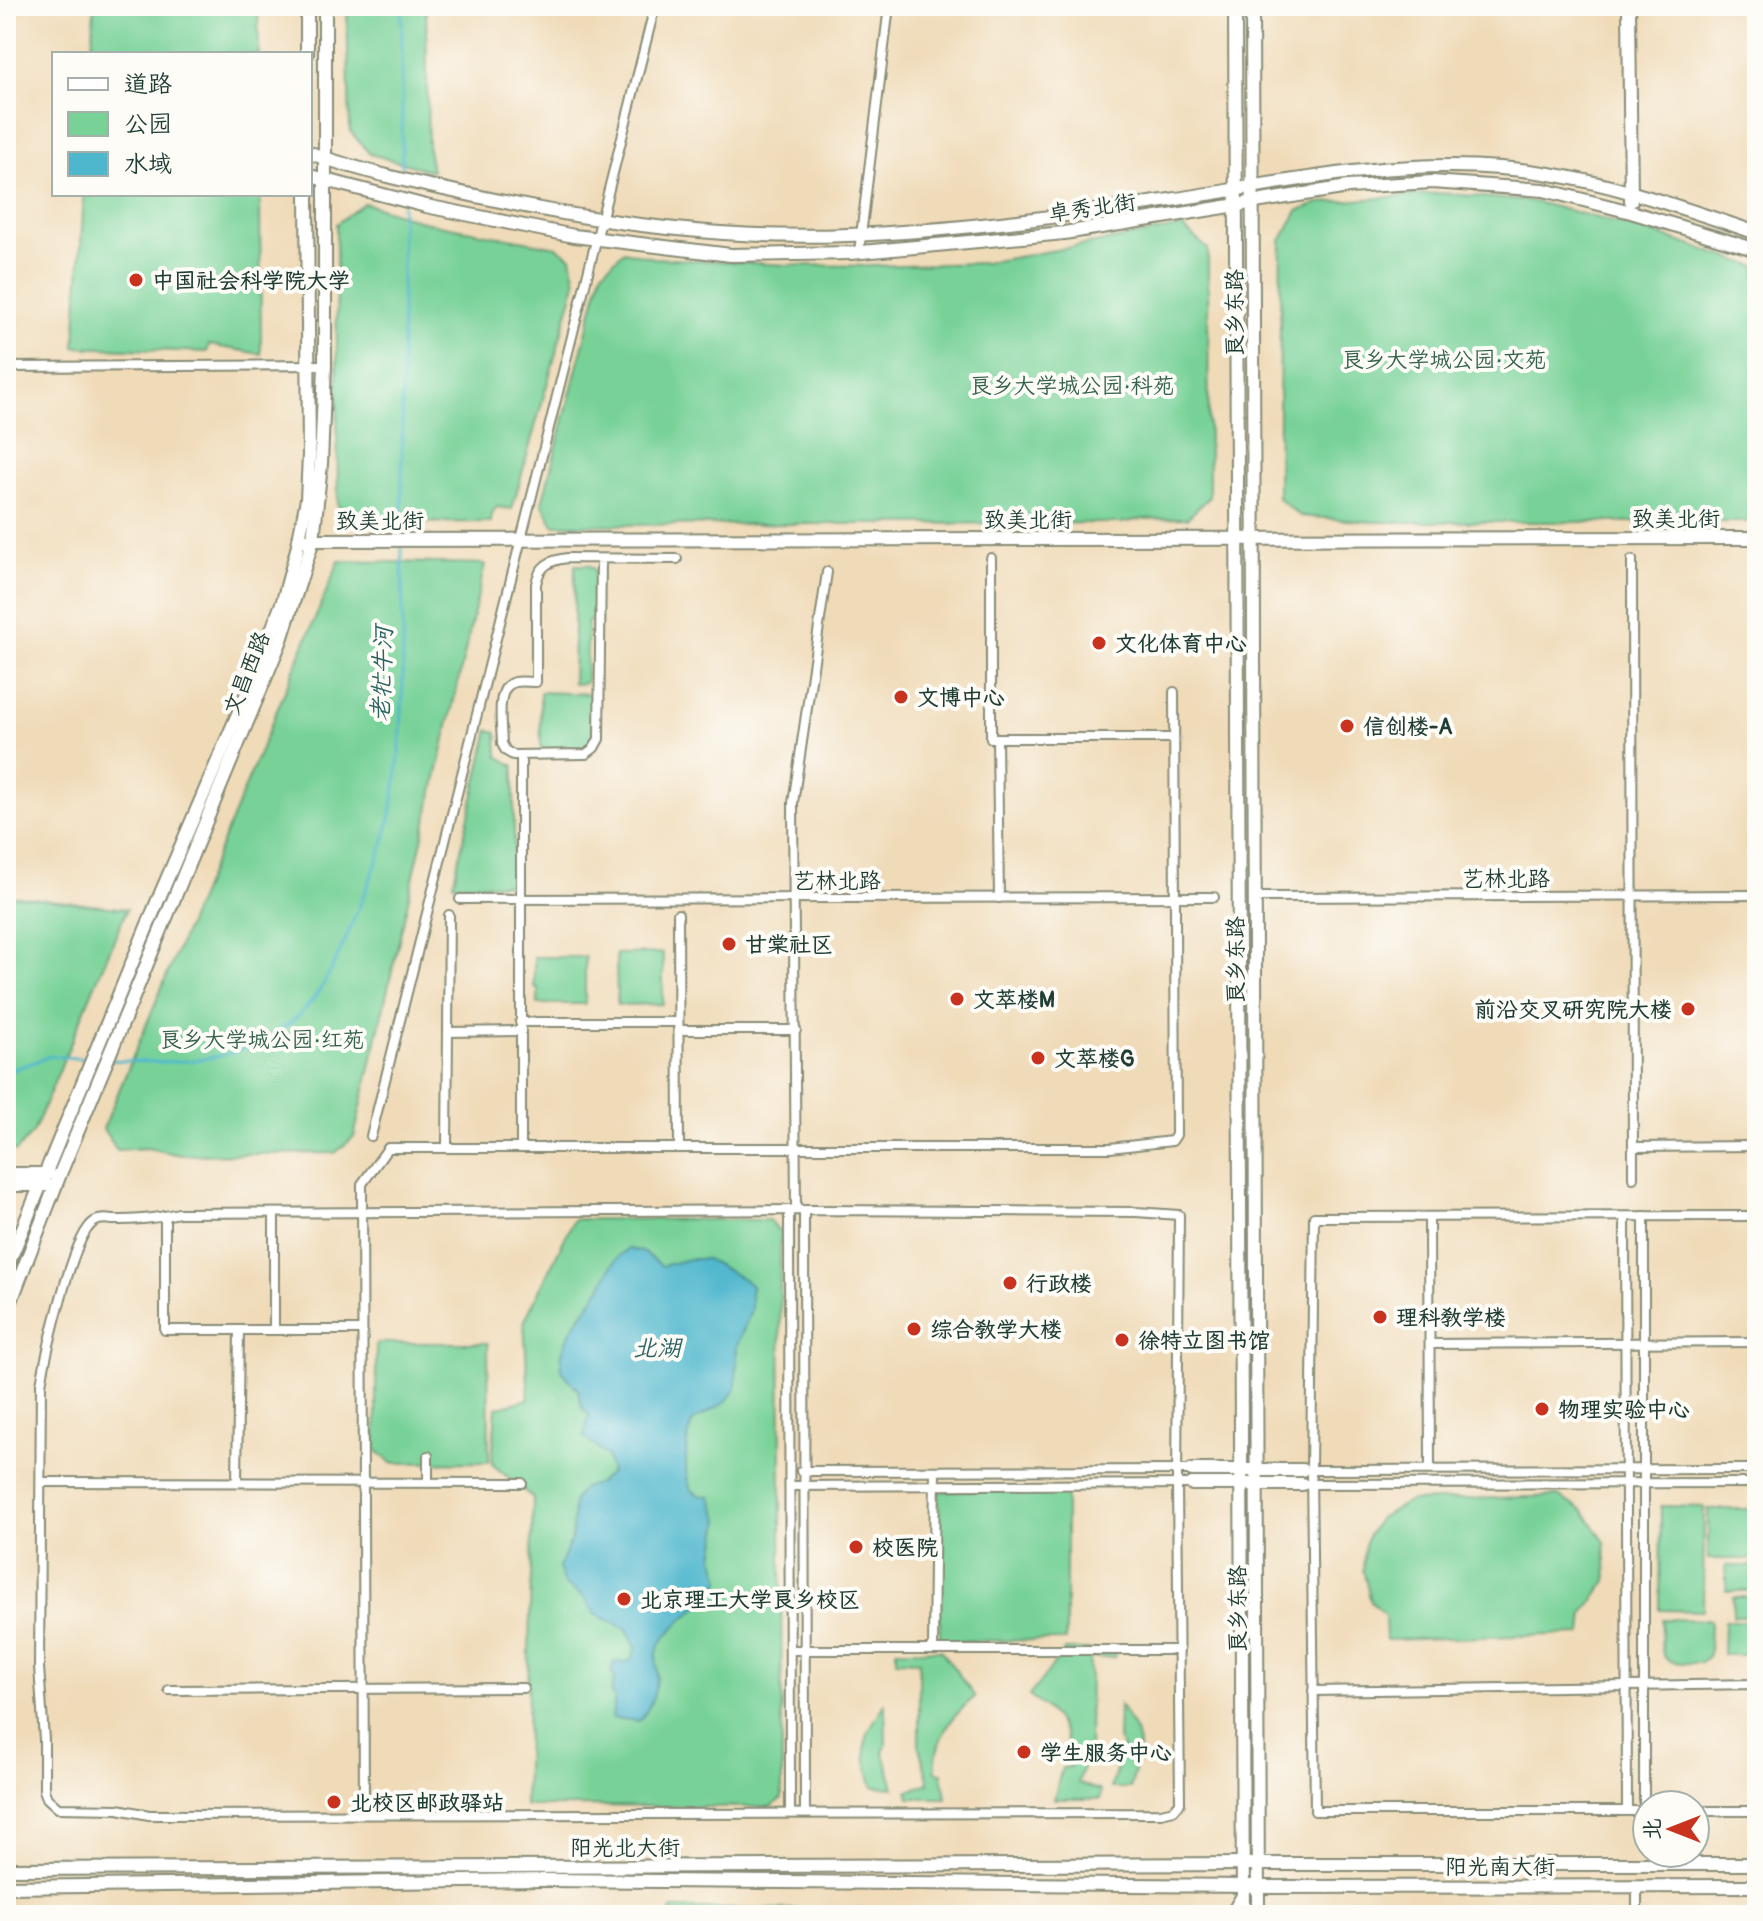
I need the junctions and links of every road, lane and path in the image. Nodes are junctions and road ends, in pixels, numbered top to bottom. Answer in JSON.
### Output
{"nodes":[{"id":1,"x":307,"y":6,"type":"edge"},
{"id":2,"x":325,"y":6,"type":"edge"},
{"id":3,"x":655,"y":6,"type":"edge"},
{"id":4,"x":889,"y":6,"type":"edge"},
{"id":5,"x":1235,"y":6,"type":"edge"},
{"id":6,"x":1252,"y":6,"type":"edge"},
{"id":7,"x":1629,"y":6,"type":"edge"},
{"id":8,"x":307,"y":52,"type":"edge"},
{"id":9,"x":312,"y":154,"type":"edge"},
{"id":10,"x":324,"y":158,"type":"junction"},
{"id":11,"x":317,"y":178,"type":"edge"},
{"id":12,"x":1254,"y":186,"type":"junction"},
{"id":13,"x":1236,"y":189,"type":"junction"},
{"id":14,"x":1631,"y":195,"type":"junction"},
{"id":15,"x":307,"y":196,"type":"edge"},
{"id":16,"x":1254,"y":201,"type":"junction"},
{"id":17,"x":1235,"y":205,"type":"junction"},
{"id":18,"x":1631,"y":212,"type":"junction"},
{"id":19,"x":603,"y":219,"type":"junction"},
{"id":20,"x":1757,"y":233,"type":"edge"},
{"id":21,"x":861,"y":234,"type":"junction"},
{"id":22,"x":597,"y":240,"type":"junction"},
{"id":23,"x":1757,"y":250,"type":"edge"},
{"id":24,"x":859,"y":252,"type":"junction"},
{"id":25,"x":325,"y":365,"type":"junction"},
{"id":26,"x":309,"y":366,"type":"junction"},
{"id":27,"x":6,"y":367,"type":"edge"},
{"id":28,"x":520,"y":538,"type":"junction"},
{"id":29,"x":1757,"y":538,"type":"edge"},
{"id":30,"x":1238,"y":539,"type":"junction"},
{"id":31,"x":1255,"y":539,"type":"junction"},
{"id":32,"x":299,"y":540,"type":"junction"},
{"id":33,"x":313,"y":540,"type":"junction"},
{"id":34,"x":991,"y":558,"type":"dead end"},
{"id":35,"x":601,"y":559,"type":"junction"},
{"id":36,"x":677,"y":559,"type":"dead end"},
{"id":37,"x":1632,"y":560,"type":"dead end"},
{"id":38,"x":827,"y":572,"type":"dead end"},
{"id":39,"x":1174,"y":692,"type":"dead end"},
{"id":40,"x":997,"y":738,"type":"junction"},
{"id":41,"x":1174,"y":738,"type":"junction"},
{"id":42,"x":521,"y":756,"type":"junction"},
{"id":43,"x":1757,"y":895,"type":"edge"},
{"id":44,"x":1633,"y":896,"type":"junction"},
{"id":45,"x":1174,"y":897,"type":"junction"},
{"id":46,"x":1214,"y":897,"type":"dead end"},
{"id":47,"x":1255,"y":897,"type":"junction"},
{"id":48,"x":794,"y":898,"type":"junction"},
{"id":49,"x":999,"y":898,"type":"junction"},
{"id":50,"x":460,"y":899,"type":"dead end"},
{"id":51,"x":520,"y":899,"type":"junction"},
{"id":52,"x":678,"y":914,"type":"dead end"},
{"id":53,"x":449,"y":915,"type":"dead end"},
{"id":54,"x":678,"y":1026,"type":"junction"},
{"id":55,"x":520,"y":1027,"type":"junction"},
{"id":56,"x":796,"y":1030,"type":"junction"},
{"id":57,"x":448,"y":1032,"type":"junction"},
{"id":58,"x":371,"y":1136,"type":"dead end"},
{"id":59,"x":1757,"y":1146,"type":"edge"},
{"id":60,"x":1633,"y":1147,"type":"junction"},
{"id":61,"x":447,"y":1148,"type":"junction"},
{"id":62,"x":521,"y":1148,"type":"junction"},
{"id":63,"x":679,"y":1148,"type":"junction"},
{"id":64,"x":797,"y":1148,"type":"junction"},
{"id":65,"x":6,"y":1174,"type":"edge"},
{"id":66,"x":1248,"y":1178,"type":"junction"},
{"id":67,"x":1633,"y":1178,"type":"dead end"},
{"id":68,"x":41,"y":1180,"type":"junction"},
{"id":69,"x":58,"y":1180,"type":"junction"},
{"id":70,"x":6,"y":1185,"type":"edge"},
{"id":71,"x":796,"y":1210,"type":"junction"},
{"id":72,"x":362,"y":1212,"type":"junction"},
{"id":73,"x":274,"y":1213,"type":"junction"},
{"id":74,"x":165,"y":1216,"type":"junction"},
{"id":75,"x":1644,"y":1216,"type":"junction"},
{"id":76,"x":1757,"y":1216,"type":"edge"},
{"id":77,"x":1429,"y":1217,"type":"junction"},
{"id":78,"x":1625,"y":1217,"type":"junction"},
{"id":79,"x":6,"y":1269,"type":"edge"},
{"id":80,"x":6,"y":1314,"type":"edge"},
{"id":81,"x":239,"y":1330,"type":"junction"},
{"id":82,"x":274,"y":1330,"type":"junction"},
{"id":83,"x":362,"y":1330,"type":"junction"},
{"id":84,"x":1756,"y":1342,"type":"edge"},
{"id":85,"x":1626,"y":1343,"type":"junction"},
{"id":86,"x":1645,"y":1343,"type":"junction"},
{"id":87,"x":1430,"y":1344,"type":"junction"},
{"id":88,"x":428,"y":1456,"type":"dead end"},
{"id":89,"x":1627,"y":1468,"type":"junction"},
{"id":90,"x":1644,"y":1468,"type":"junction"},
{"id":91,"x":1430,"y":1469,"type":"junction"},
{"id":92,"x":1756,"y":1469,"type":"edge"},
{"id":93,"x":1177,"y":1470,"type":"junction"},
{"id":94,"x":1192,"y":1470,"type":"joint"},
{"id":95,"x":1256,"y":1470,"type":"junction"},
{"id":96,"x":805,"y":1471,"type":"junction"},
{"id":97,"x":935,"y":1471,"type":"junction"},
{"id":98,"x":790,"y":1472,"type":"junction"},
{"id":99,"x":1242,"y":1477,"type":"junction"},
{"id":100,"x":1307,"y":1477,"type":"junction"},
{"id":101,"x":41,"y":1482,"type":"junction"},
{"id":102,"x":237,"y":1482,"type":"junction"},
{"id":103,"x":363,"y":1482,"type":"junction"},
{"id":104,"x":428,"y":1482,"type":"junction"},
{"id":105,"x":522,"y":1483,"type":"dead end"},
{"id":106,"x":1627,"y":1483,"type":"junction"},
{"id":107,"x":1644,"y":1483,"type":"junction"},
{"id":108,"x":1757,"y":1483,"type":"edge"},
{"id":109,"x":1177,"y":1484,"type":"junction"},
{"id":110,"x":1192,"y":1484,"type":"joint"},
{"id":111,"x":1256,"y":1484,"type":"junction"},
{"id":112,"x":791,"y":1486,"type":"junction"},
{"id":113,"x":805,"y":1486,"type":"junction"},
{"id":114,"x":934,"y":1486,"type":"junction"},
{"id":115,"x":791,"y":1650,"type":"junction"},
{"id":116,"x":805,"y":1650,"type":"junction"},
{"id":117,"x":933,"y":1650,"type":"junction"},
{"id":118,"x":1179,"y":1650,"type":"junction"},
{"id":119,"x":1644,"y":1684,"type":"junction"},
{"id":120,"x":1757,"y":1684,"type":"edge"},
{"id":121,"x":1627,"y":1686,"type":"junction"},
{"id":122,"x":523,"y":1688,"type":"dead end"},
{"id":123,"x":363,"y":1689,"type":"junction"},
{"id":124,"x":169,"y":1690,"type":"dead end"},
{"id":125,"x":1313,"y":1691,"type":"junction"},
{"id":126,"x":1646,"y":1789,"type":"edge"},
{"id":127,"x":1627,"y":1811,"type":"junction"},
{"id":128,"x":1631,"y":1811,"type":"edge"},
{"id":129,"x":1711,"y":1811,"type":"edge"},
{"id":130,"x":1757,"y":1811,"type":"edge"},
{"id":131,"x":790,"y":1812,"type":"junction"},
{"id":132,"x":805,"y":1812,"type":"junction"},
{"id":133,"x":364,"y":1814,"type":"junction"},
{"id":134,"x":1244,"y":1864,"type":"junction"},
{"id":135,"x":1258,"y":1864,"type":"junction"},
{"id":136,"x":1757,"y":1864,"type":"edge"},
{"id":137,"x":6,"y":1869,"type":"edge"},
{"id":138,"x":1637,"y":1886,"type":"junction"},
{"id":139,"x":1757,"y":1886,"type":"edge"},
{"id":140,"x":6,"y":1887,"type":"edge"},
{"id":141,"x":1258,"y":1887,"type":"junction"},
{"id":142,"x":1243,"y":1889,"type":"junction"},
{"id":143,"x":1229,"y":1915,"type":"edge"},
{"id":144,"x":1243,"y":1915,"type":"edge"},
{"id":145,"x":1258,"y":1915,"type":"edge"},
{"id":146,"x":1637,"y":1915,"type":"edge"}],
"edges":[{"from":1,"to":8,"type":"main road"},
{"from":2,"to":10,"type":"main road","name":"文昌西路"},
{"from":3,"to":19,"type":"street"},
{"from":4,"to":21,"type":"street"},
{"from":5,"to":13,"type":"main road","name":"良乡东路"},
{"from":6,"to":12,"type":"main road","name":"良乡东路"},
{"from":7,"to":14,"type":"main road"},
{"from":9,"to":10,"type":"main road","name":"卓秀北街"},
{"from":10,"to":11,"type":"main road","name":"文昌西路"},
{"from":10,"to":19,"type":"main road","name":"卓秀北街"},
{"from":11,"to":22,"type":"main road","name":"卓秀北街"},
{"from":11,"to":25,"type":"main road","name":"文昌西路"},
{"from":12,"to":13,"type":"main road","name":"卓秀北街"},
{"from":12,"to":14,"type":"main road","name":"卓秀北街"},
{"from":12,"to":16,"type":"main road","name":"良乡东路"},
{"from":13,"to":17,"type":"main road","name":"良乡东路"},
{"from":13,"to":21,"type":"main road","name":"卓秀北街"},
{"from":14,"to":18,"type":"main road"},
{"from":14,"to":20,"type":"main road","name":"卓秀北街"},
{"from":15,"to":26,"type":"main road","name":"文昌西路"},
{"from":16,"to":17,"type":"main road","name":"卓秀北街"},
{"from":16,"to":18,"type":"main road","name":"卓秀北街"},
{"from":16,"to":31,"type":"main road","name":"良乡东路"},
{"from":17,"to":24,"type":"main road","name":"卓秀北街"},
{"from":17,"to":30,"type":"main road","name":"良乡东路"},
{"from":18,"to":23,"type":"main road","name":"卓秀北街"},
{"from":19,"to":21,"type":"main road","name":"卓秀北街"},
{"from":19,"to":22,"type":"street"},
{"from":21,"to":24,"type":"street"},
{"from":22,"to":24,"type":"main road","name":"卓秀北街"},
{"from":22,"to":28,"type":"street"},
{"from":25,"to":26,"type":"street"},
{"from":25,"to":33,"type":"main road","name":"文昌西路"},
{"from":26,"to":27,"type":"street"},
{"from":26,"to":32,"type":"main road","name":"文昌西路"},
{"from":28,"to":30,"type":"main road","name":"致美北街"},
{"from":28,"to":33,"type":"main road","name":"致美北街"},
{"from":28,"to":58,"type":"street"},
{"from":29,"to":31,"type":"main road","name":"致美北街"},
{"from":30,"to":31,"type":"main road","name":"致美北街"},
{"from":30,"to":66,"type":"main road","name":"良乡东路"},
{"from":31,"to":47,"type":"main road","name":"良乡东路"},
{"from":32,"to":33,"type":"main road","name":"致美北街"},
{"from":32,"to":68,"type":"main road","name":"文昌西路"},
{"from":33,"to":69,"type":"main road","name":"文昌西路"},
{"from":34,"to":40,"type":"street"},
{"from":35,"to":36,"type":"street"},
{"from":35,"to":42,"type":"street"},
{"from":35,"to":42,"type":"street"},
{"from":37,"to":44,"type":"street"},
{"from":38,"to":48,"type":"street"},
{"from":39,"to":41,"type":"street"},
{"from":40,"to":41,"type":"street"},
{"from":40,"to":49,"type":"street"},
{"from":41,"to":45,"type":"street"},
{"from":42,"to":51,"type":"street"},
{"from":43,"to":44,"type":"street","name":"艺林北路"},
{"from":44,"to":47,"type":"street","name":"艺林北路"},
{"from":44,"to":60,"type":"street"},
{"from":45,"to":46,"type":"street","name":"艺林北路"},
{"from":45,"to":49,"type":"street","name":"艺林北路"},
{"from":45,"to":64,"type":"street"},
{"from":47,"to":66,"type":"main road","name":"良乡东路"},
{"from":48,"to":49,"type":"street","name":"艺林北路"},
{"from":48,"to":51,"type":"street","name":"艺林北路"},
{"from":48,"to":56,"type":"street"},
{"from":50,"to":51,"type":"street","name":"艺林北路"},
{"from":51,"to":55,"type":"street"},
{"from":52,"to":54,"type":"street"},
{"from":53,"to":57,"type":"street"},
{"from":54,"to":55,"type":"street"},
{"from":54,"to":56,"type":"street"},
{"from":54,"to":63,"type":"street"},
{"from":55,"to":57,"type":"street"},
{"from":55,"to":62,"type":"street"},
{"from":56,"to":64,"type":"street"},
{"from":57,"to":61,"type":"street"},
{"from":59,"to":60,"type":"street"},
{"from":60,"to":67,"type":"street"},
{"from":61,"to":62,"type":"street"},
{"from":61,"to":72,"type":"street"},
{"from":62,"to":63,"type":"street"},
{"from":63,"to":64,"type":"street"},
{"from":64,"to":71,"type":"street"},
{"from":65,"to":68,"type":"main road"},
{"from":66,"to":95,"type":"main road","name":"良乡东路"},
{"from":66,"to":99,"type":"main road","name":"良乡东路"},
{"from":68,"to":69,"type":"main road"},
{"from":68,"to":70,"type":"main road"},
{"from":68,"to":79,"type":"main road","name":"文昌西路"},
{"from":69,"to":80,"type":"main road","name":"文昌西路"},
{"from":71,"to":72,"type":"street"},
{"from":71,"to":93,"type":"street"},
{"from":71,"to":96,"type":"street"},
{"from":71,"to":98,"type":"street"},
{"from":72,"to":73,"type":"street"},
{"from":72,"to":83,"type":"street"},
{"from":73,"to":74,"type":"street"},
{"from":73,"to":82,"type":"street"},
{"from":74,"to":81,"type":"street"},
{"from":74,"to":101,"type":"street"},
{"from":75,"to":76,"type":"street"},
{"from":75,"to":78,"type":"street"},
{"from":75,"to":86,"type":"street"},
{"from":76,"to":84,"type":"street"},
{"from":77,"to":78,"type":"street"},
{"from":77,"to":87,"type":"street"},
{"from":77,"to":100,"type":"street"},
{"from":78,"to":85,"type":"street"},
{"from":81,"to":82,"type":"street"},
{"from":81,"to":102,"type":"street"},
{"from":82,"to":83,"type":"street"},
{"from":83,"to":103,"type":"street"},
{"from":84,"to":86,"type":"street"},
{"from":84,"to":92,"type":"street"},
{"from":85,"to":86,"type":"street"},
{"from":85,"to":87,"type":"street"},
{"from":85,"to":89,"type":"street"},
{"from":86,"to":90,"type":"street"},
{"from":87,"to":91,"type":"street"},
{"from":88,"to":104,"type":"street"},
{"from":89,"to":90,"type":"street"},
{"from":89,"to":91,"type":"street"},
{"from":89,"to":106,"type":"street"},
{"from":90,"to":92,"type":"street"},
{"from":90,"to":107,"type":"street"},
{"from":91,"to":100,"type":"street"},
{"from":93,"to":94,"type":"street"},
{"from":93,"to":97,"type":"street"},
{"from":93,"to":109,"type":"street"},
{"from":94,"to":99,"type":"main road"},
{"from":95,"to":99,"type":"main road"},
{"from":95,"to":100,"type":"main road"},
{"from":95,"to":111,"type":"main road","name":"良乡东路"},
{"from":96,"to":97,"type":"street"},
{"from":96,"to":98,"type":"street"},
{"from":96,"to":113,"type":"street"},
{"from":97,"to":114,"type":"street"},
{"from":98,"to":112,"type":"street"},
{"from":99,"to":110,"type":"main road"},
{"from":99,"to":111,"type":"main road"},
{"from":99,"to":134,"type":"main road","name":"良乡东路"},
{"from":100,"to":106,"type":"street"},
{"from":100,"to":111,"type":"main road"},
{"from":100,"to":125,"type":"street"},
{"from":101,"to":102,"type":"street"},
{"from":101,"to":133,"type":"street"},
{"from":102,"to":103,"type":"street"},
{"from":103,"to":104,"type":"street"},
{"from":103,"to":123,"type":"street"},
{"from":104,"to":105,"type":"street"},
{"from":106,"to":107,"type":"street"},
{"from":106,"to":121,"type":"street"},
{"from":107,"to":108,"type":"street"},
{"from":107,"to":119,"type":"street"},
{"from":109,"to":110,"type":"street"},
{"from":109,"to":114,"type":"street"},
{"from":109,"to":118,"type":"street"},
{"from":111,"to":135,"type":"main road","name":"良乡东路"},
{"from":112,"to":113,"type":"street"},
{"from":112,"to":115,"type":"street"},
{"from":113,"to":114,"type":"street"},
{"from":113,"to":116,"type":"street"},
{"from":114,"to":117,"type":"street"},
{"from":115,"to":116,"type":"street"},
{"from":115,"to":131,"type":"street"},
{"from":116,"to":117,"type":"street"},
{"from":116,"to":132,"type":"street"},
{"from":117,"to":118,"type":"street"},
{"from":118,"to":132,"type":"street"},
{"from":119,"to":120,"type":"street"},
{"from":119,"to":121,"type":"street"},
{"from":119,"to":126,"type":"street"},
{"from":121,"to":125,"type":"street"},
{"from":121,"to":127,"type":"street"},
{"from":122,"to":123,"type":"street"},
{"from":123,"to":124,"type":"street"},
{"from":123,"to":133,"type":"street"},
{"from":125,"to":127,"type":"street"},
{"from":127,"to":128,"type":"street"},
{"from":129,"to":130,"type":"street"},
{"from":131,"to":132,"type":"street"},
{"from":131,"to":133,"type":"street"},
{"from":134,"to":135,"type":"main road","name":"阳光南大街"},
{"from":134,"to":137,"type":"main road","name":"阳光北大街"},
{"from":134,"to":142,"type":"main road","name":"良乡东路"},
{"from":135,"to":136,"type":"main road","name":"阳光南大街"},
{"from":135,"to":141,"type":"main road","name":"良乡东路"},
{"from":138,"to":139,"type":"main road","name":"阳光南大街"},
{"from":138,"to":141,"type":"main road","name":"阳光南大街"},
{"from":138,"to":146,"type":"street"},
{"from":140,"to":142,"type":"main road","name":"阳光北大街"},
{"from":141,"to":142,"type":"main road","name":"阳光南大街"},
{"from":141,"to":145,"type":"main road","name":"良乡东路"},
{"from":142,"to":143,"type":"street"},
{"from":142,"to":144,"type":"main road"}]}
